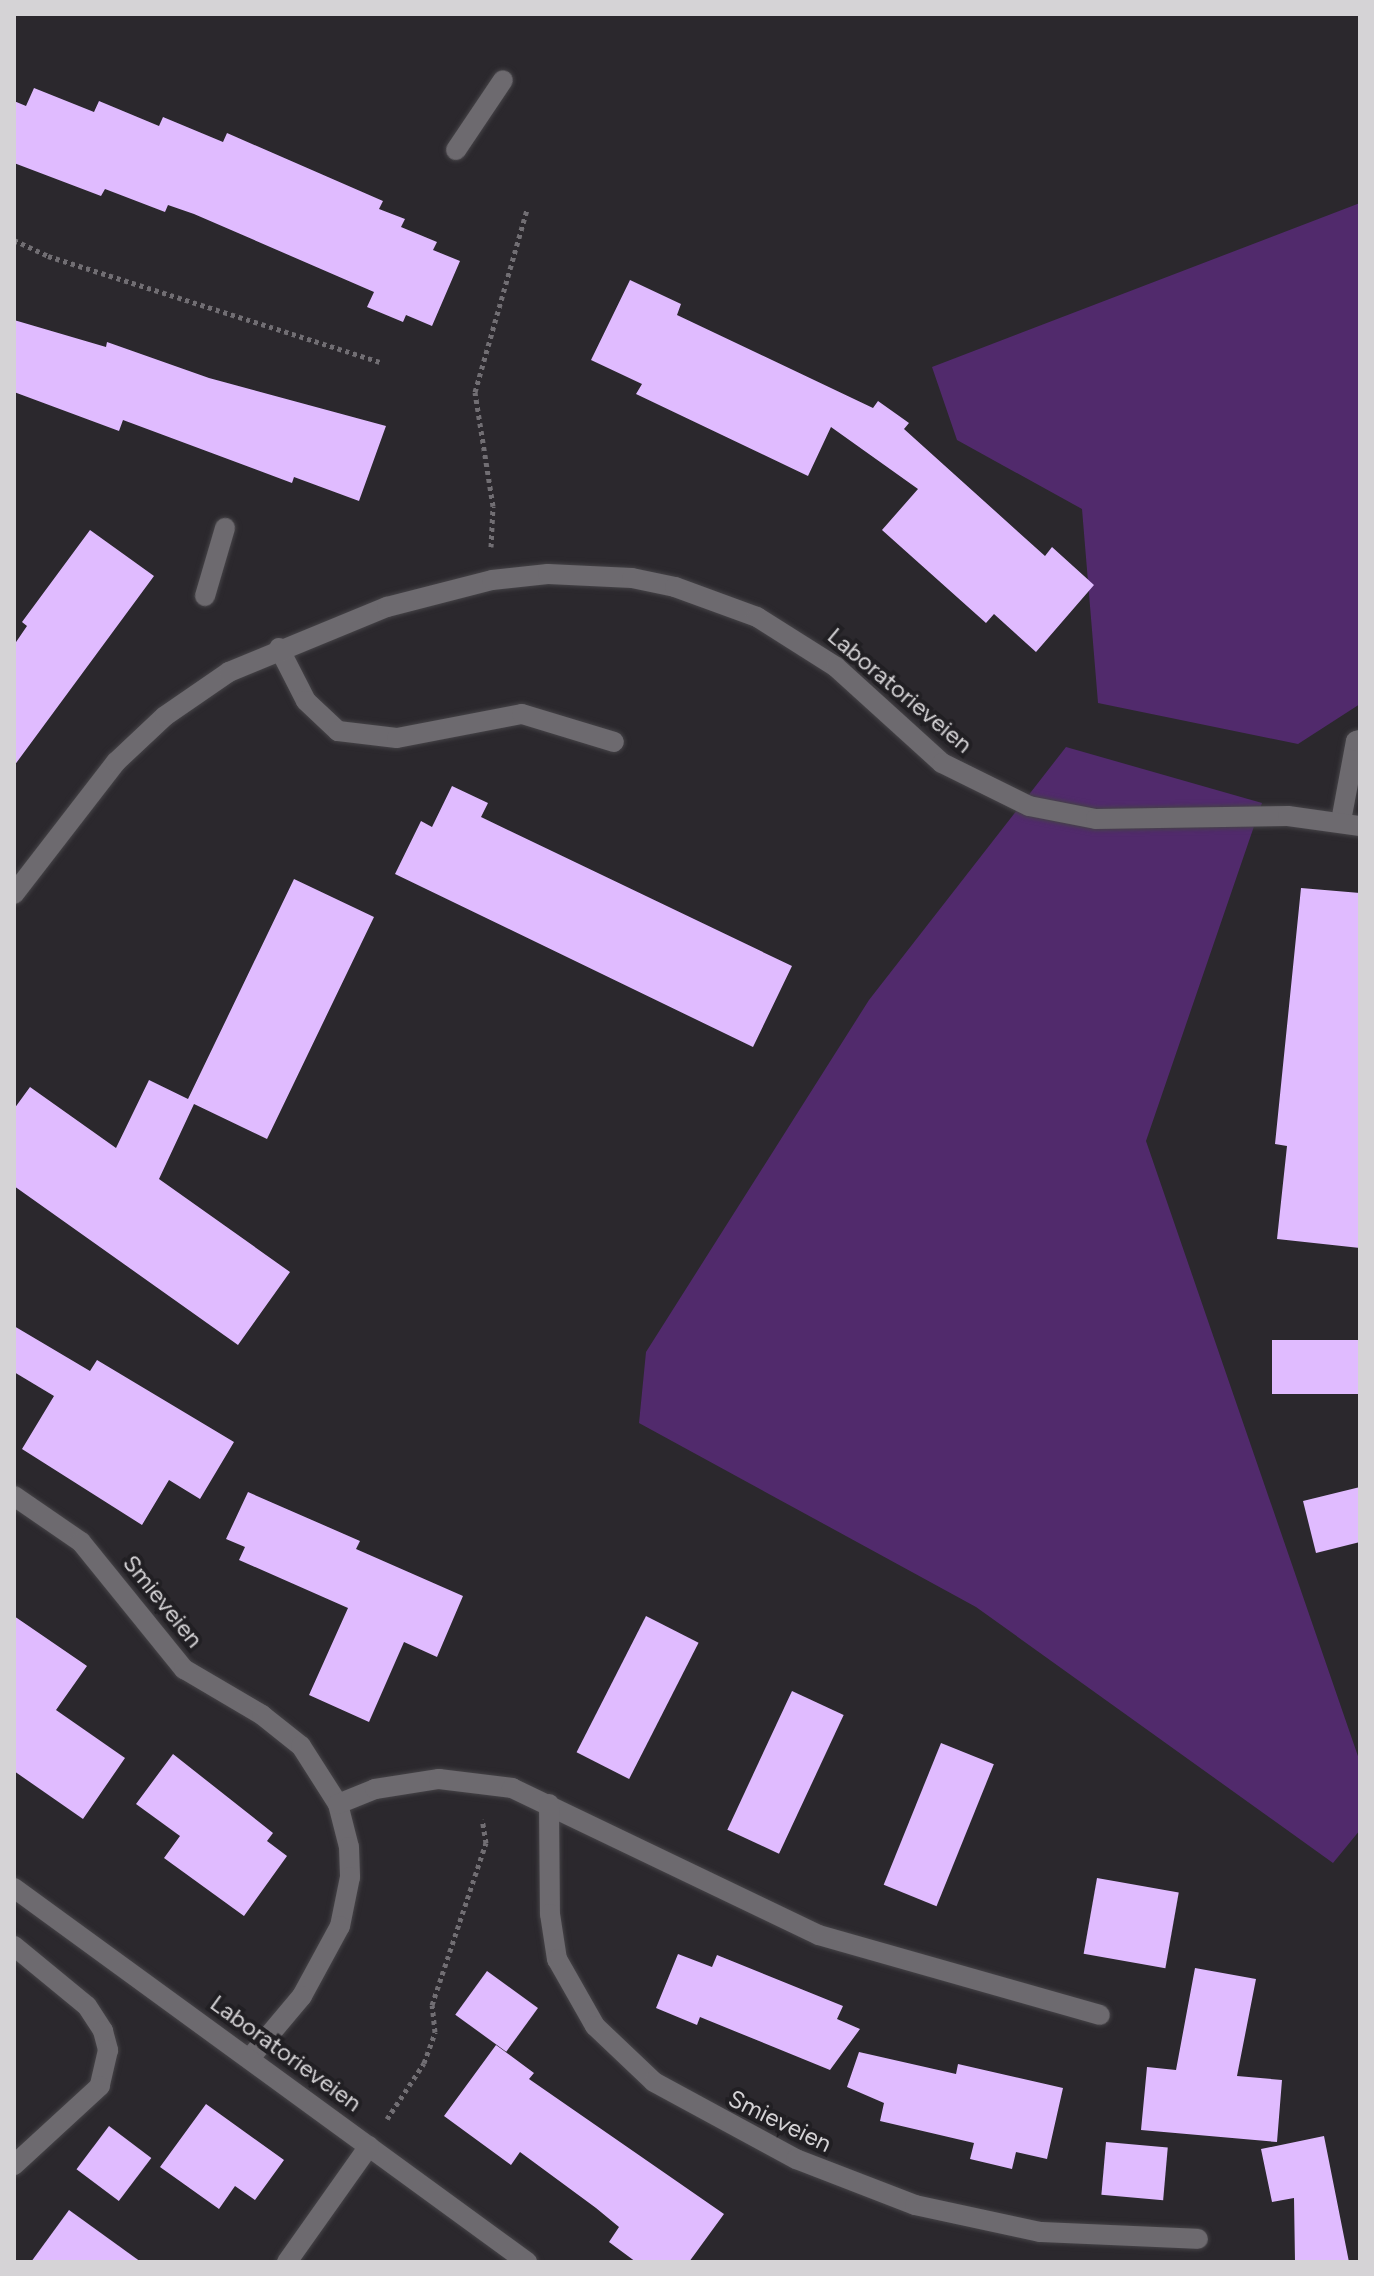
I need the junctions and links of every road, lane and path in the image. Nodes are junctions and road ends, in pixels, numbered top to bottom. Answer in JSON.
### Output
{"nodes":[{"id":1,"x":503,"y":80,"type":"dead end"},
{"id":2,"x":456,"y":150,"type":"dead end"},
{"id":3,"x":527,"y":209,"type":"dead end"},
{"id":4,"x":14,"y":240,"type":"edge"},
{"id":5,"x":380,"y":362,"type":"dead end"},
{"id":6,"x":225,"y":528,"type":"dead end"},
{"id":7,"x":492,"y":580,"type":"junction"},
{"id":8,"x":205,"y":596,"type":"dead end"},
{"id":9,"x":279,"y":648,"type":"junction"},
{"id":10,"x":1360,"y":740,"type":"edge"},
{"id":11,"x":614,"y":742,"type":"dead end"},
{"id":12,"x":1350,"y":824,"type":"edge"},
{"id":13,"x":14,"y":894,"type":"edge"},
{"id":14,"x":14,"y":1496,"type":"edge"},
{"id":15,"x":489,"y":1782,"type":"junction"},
{"id":16,"x":338,"y":1804,"type":"junction"},
{"id":17,"x":549,"y":1804,"type":"junction"},
{"id":18,"x":14,"y":1888,"type":"edge"},
{"id":19,"x":14,"y":1946,"type":"edge"},
{"id":20,"x":1100,"y":2015,"type":"dead end"},
{"id":21,"x":250,"y":2058,"type":"junction"},
{"id":22,"x":369,"y":2146,"type":"junction"},
{"id":23,"x":14,"y":2165,"type":"edge"},
{"id":24,"x":1198,"y":2239,"type":"dead end"},
{"id":25,"x":287,"y":2262,"type":"edge"},
{"id":26,"x":527,"y":2262,"type":"edge"}],
"edges":[{"from":1,"to":2,"type":"street"},
{"from":3,"to":7,"type":"path"},
{"from":4,"to":5,"type":"path"},
{"from":6,"to":8,"type":"street"},
{"from":7,"to":9,"type":"street","name":"Laboratorieveien"},
{"from":7,"to":12,"type":"street","name":"Laboratorieveien"},
{"from":9,"to":11,"type":"street"},
{"from":9,"to":13,"type":"street","name":"Laboratorieveien"},
{"from":10,"to":12,"type":"street"},
{"from":14,"to":16,"type":"street","name":"Smieveien"},
{"from":15,"to":16,"type":"street"},
{"from":15,"to":17,"type":"street"},
{"from":15,"to":22,"type":"path"},
{"from":16,"to":21,"type":"street","name":"Smieveien"},
{"from":17,"to":20,"type":"street"},
{"from":17,"to":24,"type":"street","name":"Smieveien"},
{"from":18,"to":21,"type":"street","name":"Laboratorieveien"},
{"from":19,"to":23,"type":"street"},
{"from":21,"to":22,"type":"street","name":"Laboratorieveien"},
{"from":22,"to":25,"type":"street"},
{"from":22,"to":26,"type":"street","name":"Laboratorieveien"}]}
